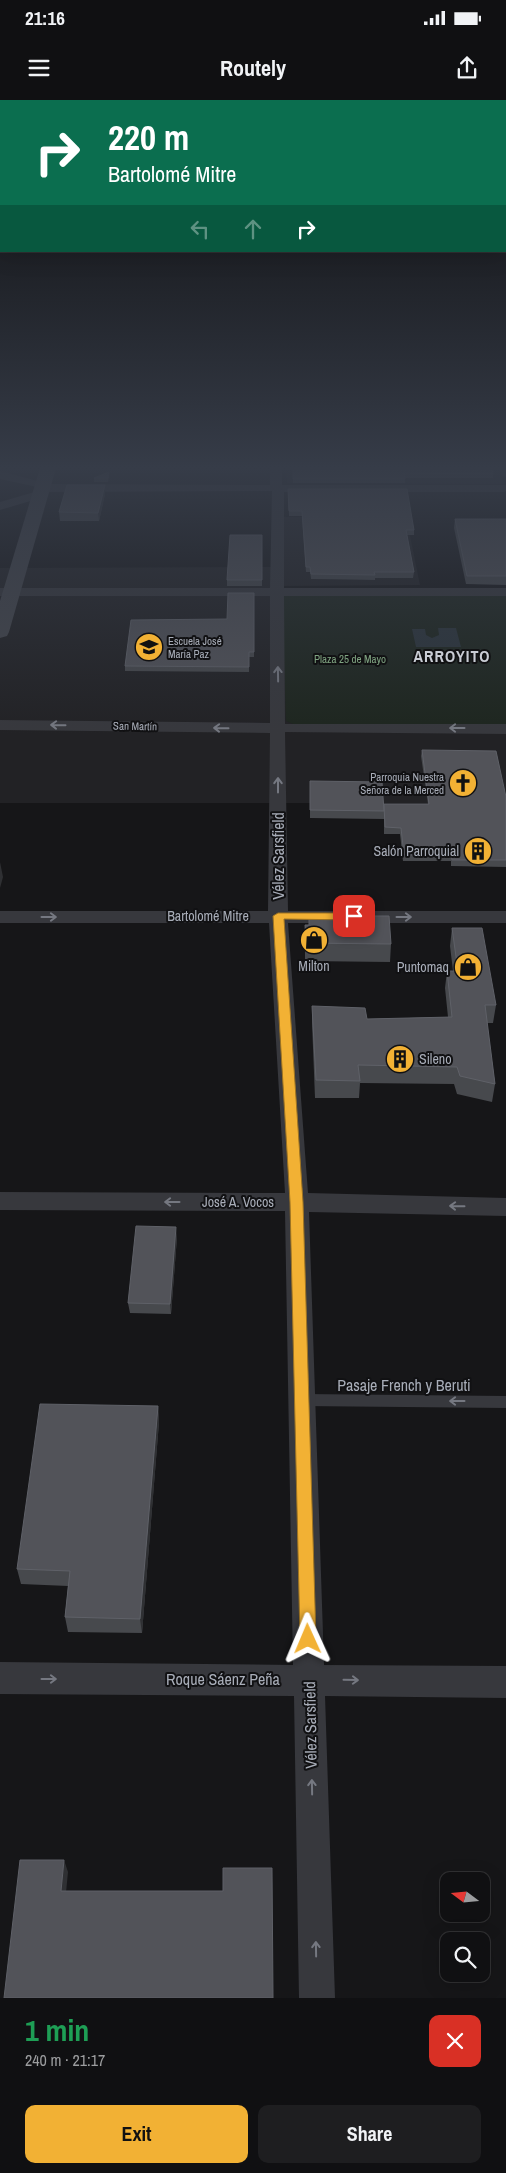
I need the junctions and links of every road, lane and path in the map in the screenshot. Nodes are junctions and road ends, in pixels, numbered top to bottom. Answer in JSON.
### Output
{"nodes":[{"id":1,"x":18,"y":557,"type":"edge"},
{"id":2,"x":277,"y":557,"type":"edge"},
{"id":3,"x":6,"y":592,"type":"edge"},
{"id":4,"x":277,"y":592,"type":"junction"},
{"id":5,"x":506,"y":592,"type":"edge"},
{"id":6,"x":0,"y":632,"type":"edge"},
{"id":7,"x":0,"y":725,"type":"edge"},
{"id":8,"x":279,"y":728,"type":"junction"},
{"id":9,"x":506,"y":729,"type":"edge"},
{"id":10,"x":278,"y":916,"type":"junction"},
{"id":11,"x":0,"y":917,"type":"edge"},
{"id":12,"x":506,"y":917,"type":"edge"},
{"id":13,"x":0,"y":1201,"type":"edge"},
{"id":14,"x":296,"y":1202,"type":"junction"},
{"id":15,"x":506,"y":1207,"type":"edge"},
{"id":16,"x":302,"y":1400,"type":"junction"},
{"id":17,"x":506,"y":1402,"type":"edge"},
{"id":18,"x":0,"y":1678,"type":"edge"},
{"id":19,"x":309,"y":1679,"type":"junction"},
{"id":20,"x":506,"y":1682,"type":"edge"},
{"id":21,"x":317,"y":1998,"type":"edge"}],
"edges":[{"from":1,"to":3,"type":"main road"},
{"from":2,"to":4,"type":"street","name":"Vélez Sarsfield"},
{"from":3,"to":4,"type":"street"},
{"from":3,"to":6,"type":"main road"},
{"from":4,"to":5,"type":"street"},
{"from":8,"to":4,"type":"street","name":"Vélez Sarsfield","one_way":true},
{"from":8,"to":7,"type":"street","name":"San Martín","one_way":true},
{"from":9,"to":8,"type":"street","name":"San Martín","one_way":true},
{"from":10,"to":8,"type":"street","name":"Vélez Sarsfield","one_way":true},
{"from":11,"to":10,"type":"street","name":"Bartolomé Mitre","one_way":true},
{"from":10,"to":12,"type":"street","name":"Bartolomé Mitre","one_way":true},
{"from":10,"to":14,"type":"street","name":"Vélez Sarsfield"},
{"from":14,"to":13,"type":"street","name":"José A. Vocos","one_way":true},
{"from":15,"to":14,"type":"street","name":"José A. Vocos","one_way":true},
{"from":14,"to":16,"type":"street","name":"Vélez Sarsfield"},
{"from":17,"to":16,"type":"lane","name":"Pasaje French y Beruti","one_way":true},
{"from":16,"to":19,"type":"street","name":"Vélez Sarsfield"},
{"from":18,"to":19,"type":"street","name":"Roque Sáenz Peña","one_way":true},
{"from":19,"to":20,"type":"street","name":"Roque Sáenz Peña","one_way":true},
{"from":21,"to":19,"type":"street","name":"Vélez Sarsfield","one_way":true}]}
